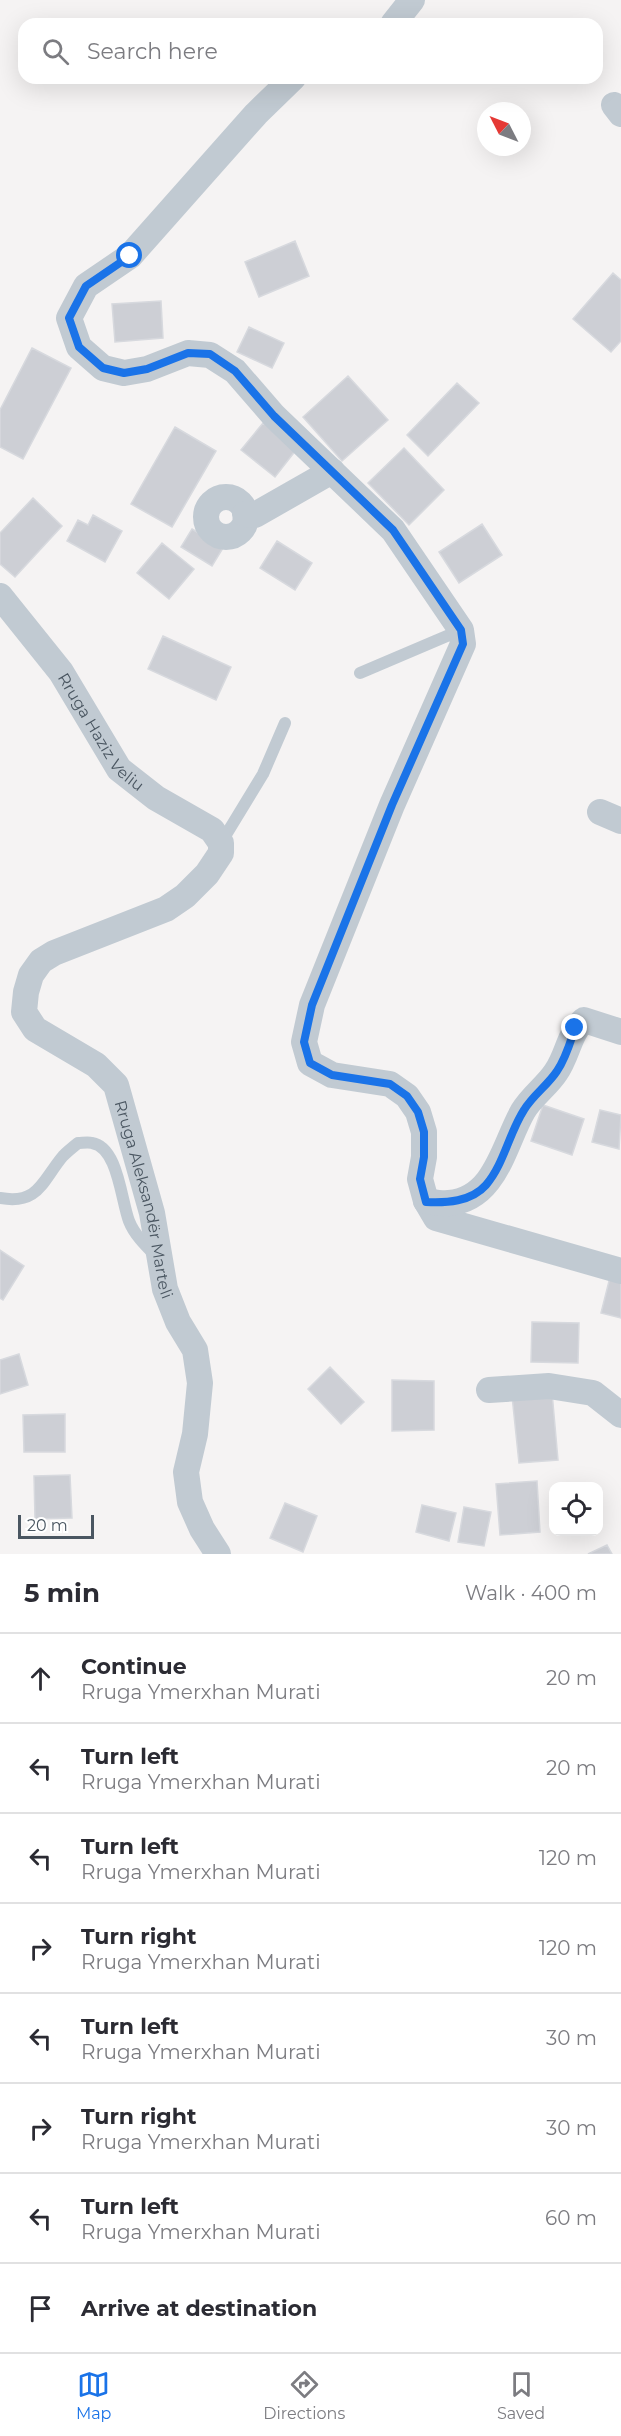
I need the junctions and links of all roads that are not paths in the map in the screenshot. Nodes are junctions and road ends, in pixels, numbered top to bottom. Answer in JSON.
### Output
{"nodes":[{"id":1,"x":412,"y":0,"type":"edge"},
{"id":2,"x":398,"y":18,"type":"edge"},
{"id":3,"x":287,"y":84,"type":"edge"},
{"id":4,"x":332,"y":471,"type":"junction"},
{"id":5,"x":245,"y":514,"type":"dead end"},
{"id":6,"x":1,"y":598,"type":"edge"},
{"id":7,"x":461,"y":630,"type":"junction"},
{"id":8,"x":360,"y":673,"type":"dead end"},
{"id":9,"x":285,"y":723,"type":"dead end"},
{"id":10,"x":221,"y":843,"type":"junction"},
{"id":11,"x":621,"y":1032,"type":"edge"},
{"id":12,"x":0,"y":1198,"type":"edge"},
{"id":13,"x":426,"y":1202,"type":"junction"},
{"id":14,"x":160,"y":1260,"type":"junction"},
{"id":15,"x":621,"y":1271,"type":"edge"},
{"id":16,"x":489,"y":1390,"type":"dead end"},
{"id":17,"x":621,"y":1414,"type":"edge"},
{"id":18,"x":218,"y":1554,"type":"edge"}],
"edges":[{"from":1,"to":2,"type":"street"},
{"from":3,"to":4,"type":"street"},
{"from":4,"to":5,"type":"street"},
{"from":4,"to":7,"type":"street"},
{"from":6,"to":10,"type":"street","name":"Rruga Haziz Veliu"},
{"from":7,"to":8,"type":"lane"},
{"from":7,"to":13,"type":"street"},
{"from":9,"to":10,"type":"lane"},
{"from":10,"to":14,"type":"street","name":"Rruga Aleksandër Marteli"},
{"from":11,"to":13,"type":"street"},
{"from":12,"to":14,"type":"lane"},
{"from":13,"to":15,"type":"street"},
{"from":14,"to":18,"type":"street","name":"Rruga Aleksandër Marteli"},
{"from":16,"to":17,"type":"street"}]}
